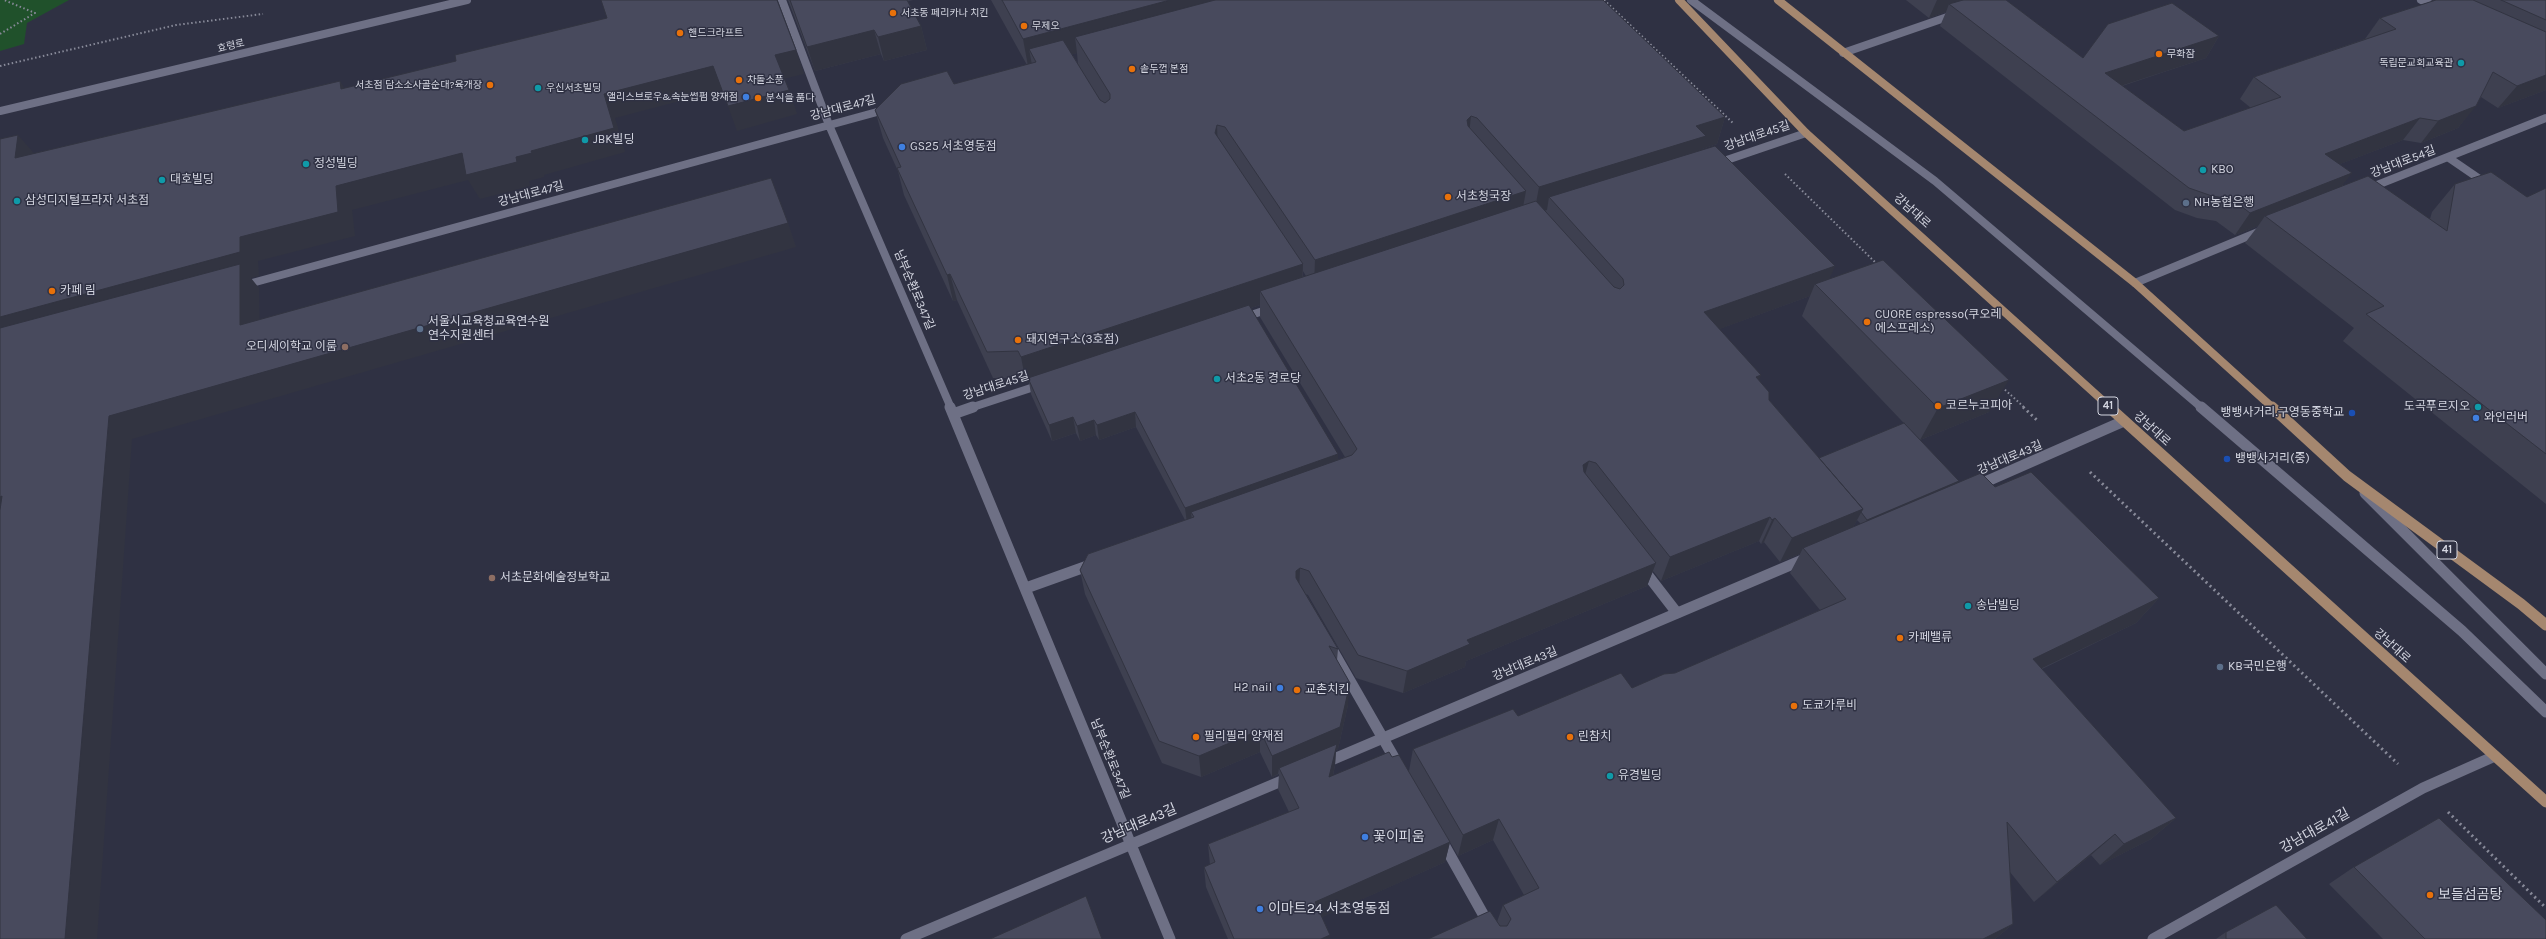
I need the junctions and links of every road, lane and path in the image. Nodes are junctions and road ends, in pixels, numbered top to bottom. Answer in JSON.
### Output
{"nodes":[{"id":1,"x":4,"y":0,"type":"edge"},
{"id":2,"x":467,"y":0,"type":"edge"},
{"id":3,"x":782,"y":0,"type":"edge"},
{"id":4,"x":1679,"y":0,"type":"edge"},
{"id":5,"x":1691,"y":0,"type":"edge"},
{"id":6,"x":1778,"y":0,"type":"edge"},
{"id":7,"x":2422,"y":0,"type":"edge"},
{"id":8,"x":1962,"y":12,"type":"edge"},
{"id":9,"x":2449,"y":12,"type":"edge"},
{"id":10,"x":267,"y":14,"type":"dead end"},
{"id":11,"x":0,"y":34,"type":"edge"},
{"id":12,"x":1842,"y":53,"type":"junction"},
{"id":13,"x":0,"y":66,"type":"edge"},
{"id":14,"x":896,"y":106,"type":"edge"},
{"id":15,"x":0,"y":111,"type":"edge"},
{"id":16,"x":2546,"y":118,"type":"edge"},
{"id":17,"x":829,"y":125,"type":"junction"},
{"id":18,"x":1806,"y":133,"type":"junction"},
{"id":19,"x":2449,"y":158,"type":"junction"},
{"id":20,"x":1708,"y":166,"type":"edge"},
{"id":21,"x":2494,"y":189,"type":"edge"},
{"id":22,"x":2356,"y":193,"type":"edge"},
{"id":23,"x":2270,"y":227,"type":"edge"},
{"id":24,"x":2135,"y":283,"type":"junction"},
{"id":25,"x":230,"y":289,"type":"edge"},
{"id":26,"x":1282,"y":305,"type":"edge"},
{"id":27,"x":1230,"y":323,"type":"edge"},
{"id":28,"x":1050,"y":382,"type":"edge"},
{"id":29,"x":953,"y":414,"type":"junction"},
{"id":30,"x":2124,"y":421,"type":"junction"},
{"id":31,"x":2347,"y":476,"type":"junction"},
{"id":32,"x":1963,"y":492,"type":"edge"},
{"id":33,"x":1817,"y":554,"type":"edge"},
{"id":34,"x":1635,"y":558,"type":"edge"},
{"id":35,"x":1101,"y":561,"type":"edge"},
{"id":36,"x":1026,"y":588,"type":"junction"},
{"id":37,"x":1677,"y":613,"type":"junction"},
{"id":38,"x":2546,"y":625,"type":"edge"},
{"id":39,"x":1325,"y":638,"type":"edge"},
{"id":40,"x":2546,"y":674,"type":"edge"},
{"id":41,"x":2546,"y":712,"type":"edge"},
{"id":42,"x":1384,"y":738,"type":"junction"},
{"id":43,"x":2495,"y":756,"type":"junction"},
{"id":44,"x":1407,"y":780,"type":"edge"},
{"id":45,"x":2546,"y":802,"type":"edge"},
{"id":46,"x":1434,"y":828,"type":"edge"},
{"id":47,"x":1131,"y":844,"type":"junction"},
{"id":48,"x":906,"y":939,"type":"edge"},
{"id":49,"x":1170,"y":939,"type":"edge"},
{"id":50,"x":1497,"y":939,"type":"edge"},
{"id":51,"x":2153,"y":939,"type":"edge"}],
"edges":[{"from":1,"to":11,"type":"path"},
{"from":2,"to":15,"type":"street","name":"효령로"},
{"from":3,"to":17,"type":"street","name":"남부순환로347길"},
{"from":4,"to":18,"type":"main road","name":"강남대로","number":"41"},
{"from":5,"to":41,"type":"street"},
{"from":6,"to":12,"type":"main road","number":"41"},
{"from":7,"to":9,"type":"street"},
{"from":8,"to":12,"type":"street"},
{"from":10,"to":13,"type":"path"},
{"from":12,"to":24,"type":"main road","number":"41"},
{"from":14,"to":17,"type":"street","name":"강남대로47길"},
{"from":16,"to":19,"type":"street","name":"강남대로54길"},
{"from":17,"to":25,"type":"street","name":"강남대로47길"},
{"from":17,"to":29,"type":"street","name":"남부순환로347길"},
{"from":18,"to":20,"type":"street","name":"강남대로45길"},
{"from":18,"to":30,"type":"main road","name":"강남대로","number":"41"},
{"from":19,"to":21,"type":"street"},
{"from":19,"to":22,"type":"street","name":"강남대로54길"},
{"from":23,"to":24,"type":"street"},
{"from":24,"to":31,"type":"main road","number":"41"},
{"from":26,"to":27,"type":"street"},
{"from":28,"to":29,"type":"street","name":"강남대로45길"},
{"from":29,"to":36,"type":"street","name":"남부순환로347길"},
{"from":30,"to":32,"type":"street","name":"강남대로43길"},
{"from":30,"to":43,"type":"main road","name":"강남대로","number":"41"},
{"from":31,"to":38,"type":"main road","number":"41"},
{"from":31,"to":40,"type":"street"},
{"from":33,"to":37,"type":"street","name":"강남대로43길"},
{"from":34,"to":37,"type":"street"},
{"from":35,"to":36,"type":"street"},
{"from":36,"to":47,"type":"street","name":"남부순환로347길"},
{"from":37,"to":42,"type":"street","name":"강남대로43길"},
{"from":39,"to":42,"type":"street"},
{"from":42,"to":44,"type":"street"},
{"from":42,"to":47,"type":"street","name":"강남대로43길"},
{"from":43,"to":45,"type":"main road","name":"강남대로","number":"41"},
{"from":43,"to":51,"type":"street","name":"강남대로41길"},
{"from":46,"to":50,"type":"street"},
{"from":47,"to":48,"type":"street","name":"강남대로43길"},
{"from":47,"to":49,"type":"street","name":"남부순환로347길"}]}
